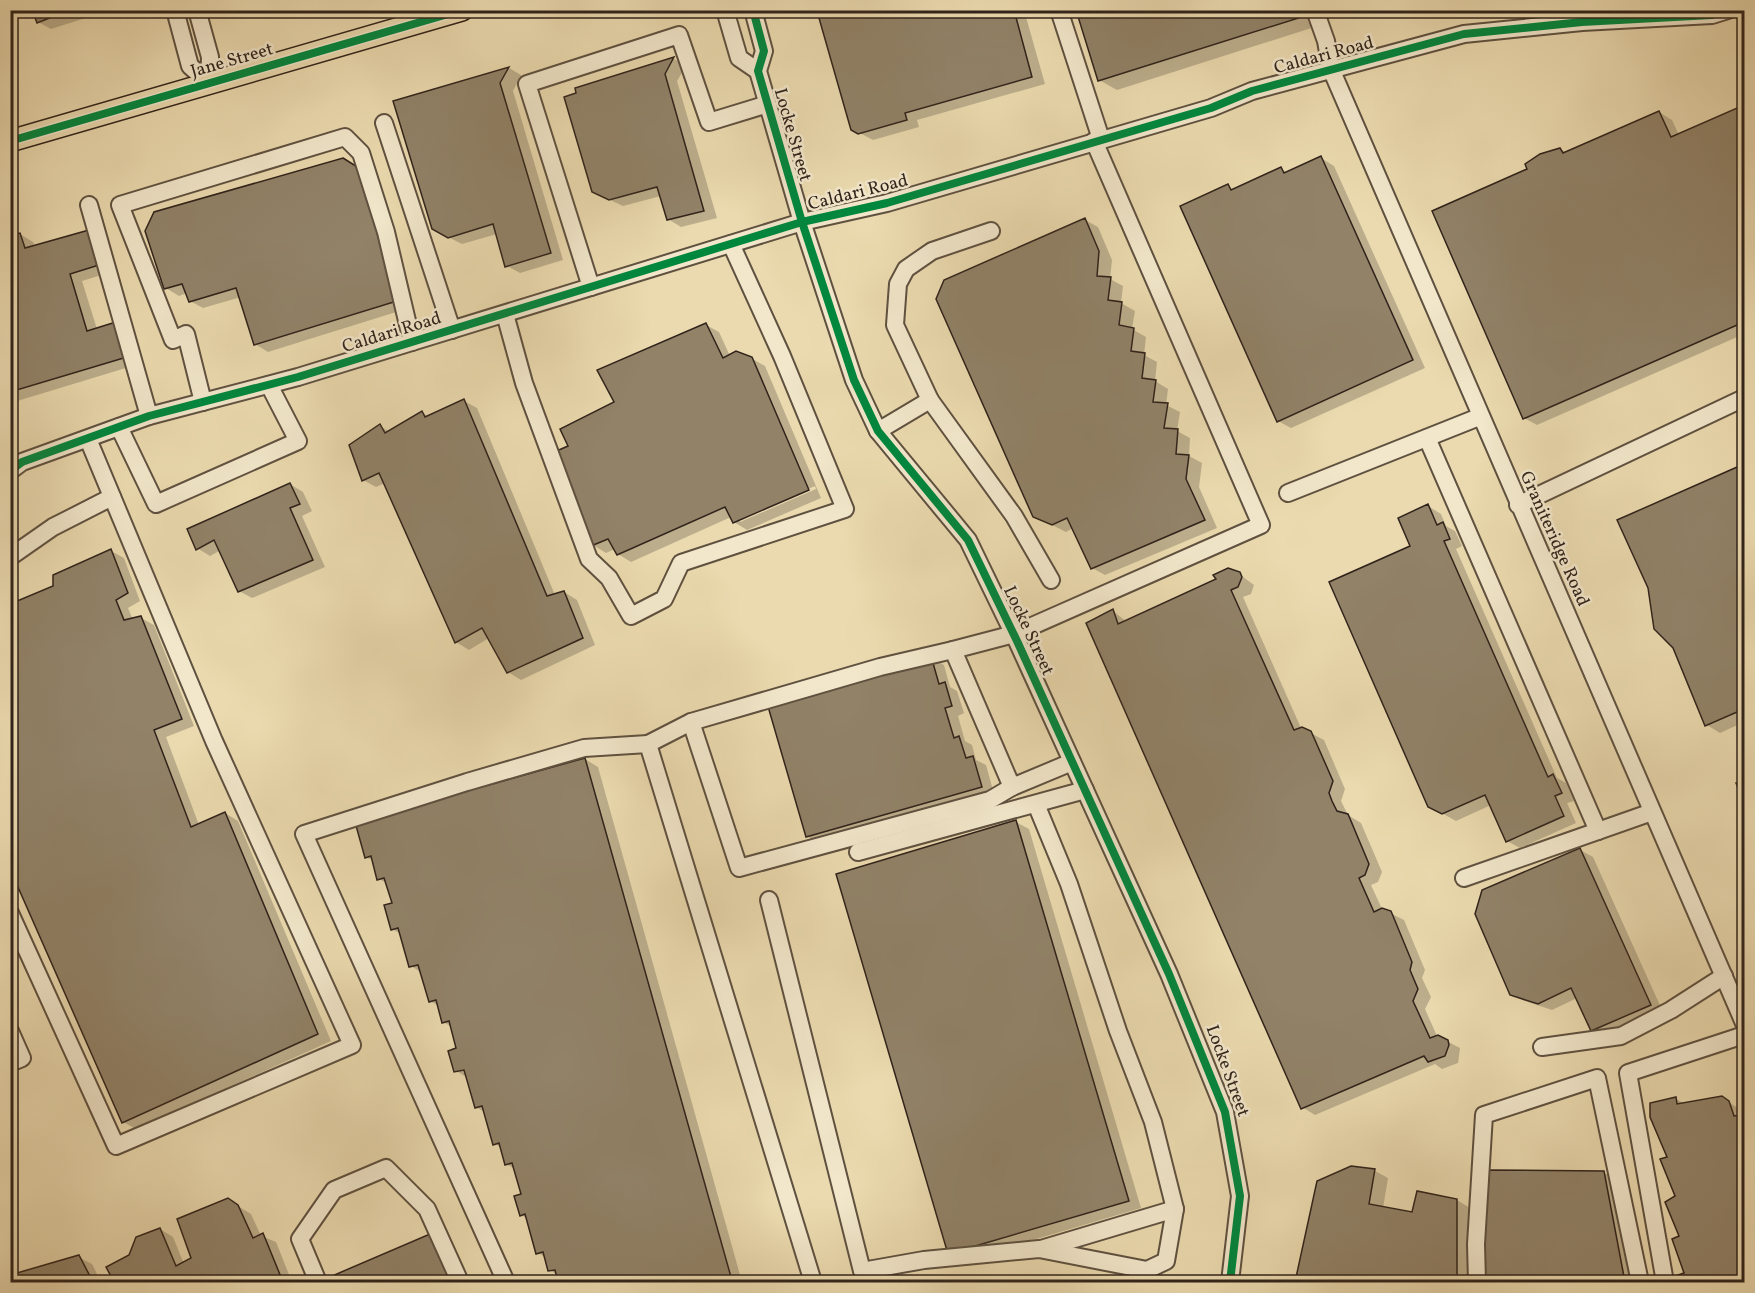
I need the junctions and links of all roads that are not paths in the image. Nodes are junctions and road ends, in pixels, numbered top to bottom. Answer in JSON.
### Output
{"nodes":[{"id":1,"x":175,"y":10,"type":"edge"},
{"id":2,"x":197,"y":10,"type":"edge"},
{"id":3,"x":462,"y":10,"type":"edge"},
{"id":4,"x":725,"y":10,"type":"edge"},
{"id":5,"x":753,"y":10,"type":"edge"},
{"id":6,"x":1059,"y":10,"type":"edge"},
{"id":7,"x":1315,"y":10,"type":"edge"},
{"id":8,"x":1518,"y":10,"type":"edge"},
{"id":9,"x":1728,"y":10,"type":"edge"},
{"id":10,"x":1697,"y":13,"type":"edge"},
{"id":11,"x":1524,"y":27,"type":"junction"},
{"id":12,"x":1330,"y":69,"type":"junction"},
{"id":13,"x":758,"y":72,"type":"junction"},
{"id":14,"x":209,"y":83,"type":"junction"},
{"id":15,"x":768,"y":104,"type":"junction"},
{"id":16,"x":384,"y":123,"type":"dead end"},
{"id":17,"x":1097,"y":140,"type":"junction"},
{"id":18,"x":10,"y":141,"type":"edge"},
{"id":19,"x":89,"y":205,"type":"dead end"},
{"id":20,"x":802,"y":222,"type":"junction"},
{"id":21,"x":991,"y":231,"type":"dead end"},
{"id":22,"x":731,"y":244,"type":"junction"},
{"id":23,"x":591,"y":287,"type":"junction"},
{"id":24,"x":505,"y":314,"type":"junction"},
{"id":25,"x":452,"y":330,"type":"junction"},
{"id":26,"x":412,"y":342,"type":"junction"},
{"id":27,"x":269,"y":385,"type":"junction"},
{"id":28,"x":1744,"y":398,"type":"edge"},
{"id":29,"x":930,"y":400,"type":"junction"},
{"id":30,"x":203,"y":402,"type":"junction"},
{"id":31,"x":149,"y":416,"type":"junction"},
{"id":32,"x":1479,"y":417,"type":"junction"},
{"id":33,"x":119,"y":427,"type":"junction"},
{"id":34,"x":878,"y":431,"type":"junction"},
{"id":35,"x":1427,"y":438,"type":"junction"},
{"id":36,"x":88,"y":439,"type":"junction"},
{"id":37,"x":10,"y":471,"type":"edge"},
{"id":38,"x":1288,"y":493,"type":"dead end"},
{"id":39,"x":112,"y":497,"type":"junction"},
{"id":40,"x":1518,"y":505,"type":"junction"},
{"id":41,"x":10,"y":557,"type":"edge"},
{"id":42,"x":1051,"y":580,"type":"dead end"},
{"id":43,"x":1014,"y":634,"type":"junction"},
{"id":44,"x":953,"y":650,"type":"junction"},
{"id":45,"x":691,"y":722,"type":"junction"},
{"id":46,"x":648,"y":744,"type":"junction"},
{"id":47,"x":1072,"y":762,"type":"junction"},
{"id":48,"x":1012,"y":787,"type":"junction"},
{"id":49,"x":1085,"y":790,"type":"junction"},
{"id":50,"x":1036,"y":804,"type":"junction"},
{"id":51,"x":1652,"y":812,"type":"junction"},
{"id":52,"x":1598,"y":831,"type":"junction"},
{"id":53,"x":858,"y":852,"type":"dead end"},
{"id":54,"x":1464,"y":878,"type":"dead end"},
{"id":55,"x":769,"y":900,"type":"dead end"},
{"id":56,"x":10,"y":913,"type":"edge"},
{"id":57,"x":1724,"y":976,"type":"junction"},
{"id":58,"x":1744,"y":1023,"type":"edge"},
{"id":59,"x":10,"y":1031,"type":"edge"},
{"id":60,"x":1744,"y":1035,"type":"edge"},
{"id":61,"x":1542,"y":1047,"type":"dead end"},
{"id":62,"x":10,"y":1064,"type":"edge"},
{"id":63,"x":1175,"y":1209,"type":"junction"},
{"id":64,"x":1039,"y":1249,"type":"junction"},
{"id":65,"x":318,"y":1282,"type":"edge"},
{"id":66,"x":460,"y":1282,"type":"edge"},
{"id":67,"x":506,"y":1282,"type":"edge"},
{"id":68,"x":813,"y":1282,"type":"edge"},
{"id":69,"x":1230,"y":1282,"type":"edge"},
{"id":70,"x":1477,"y":1282,"type":"edge"},
{"id":71,"x":1640,"y":1282,"type":"edge"},
{"id":72,"x":1665,"y":1282,"type":"edge"}],
"edges":[{"from":1,"to":14,"type":"street"},
{"from":2,"to":14,"type":"street"},
{"from":3,"to":14,"type":"main road","name":"Jane Street"},
{"from":4,"to":13,"type":"street","name":"Locke Street"},
{"from":5,"to":13,"type":"street","name":"Locke Street"},
{"from":6,"to":17,"type":"street"},
{"from":7,"to":12,"type":"street","name":"Graniteridge Road"},
{"from":8,"to":11,"type":"street"},
{"from":9,"to":10,"type":"street","name":"Caldari Road"},
{"from":10,"to":11,"type":"street","name":"Caldari Road"},
{"from":11,"to":12,"type":"street","name":"Caldari Road"},
{"from":12,"to":17,"type":"street","name":"Caldari Road"},
{"from":12,"to":32,"type":"street","name":"Graniteridge Road"},
{"from":13,"to":15,"type":"street","name":"Locke Street"},
{"from":14,"to":18,"type":"main road","name":"Jane Street"},
{"from":15,"to":20,"type":"street","name":"Locke Street"},
{"from":15,"to":23,"type":"street"},
{"from":16,"to":25,"type":"street"},
{"from":17,"to":20,"type":"street","name":"Caldari Road"},
{"from":17,"to":43,"type":"street"},
{"from":19,"to":31,"type":"street"},
{"from":20,"to":22,"type":"street","name":"Caldari Road"},
{"from":20,"to":34,"type":"street","name":"Locke Street"},
{"from":21,"to":29,"type":"street"},
{"from":22,"to":23,"type":"street","name":"Caldari Road"},
{"from":22,"to":24,"type":"street"},
{"from":23,"to":24,"type":"street","name":"Caldari Road"},
{"from":24,"to":25,"type":"street","name":"Caldari Road"},
{"from":25,"to":26,"type":"street","name":"Caldari Road"},
{"from":26,"to":27,"type":"street","name":"Caldari Road"},
{"from":26,"to":30,"type":"street"},
{"from":27,"to":30,"type":"street","name":"Caldari Road"},
{"from":27,"to":33,"type":"street"},
{"from":28,"to":40,"type":"street"},
{"from":29,"to":34,"type":"street"},
{"from":29,"to":42,"type":"street"},
{"from":30,"to":31,"type":"street","name":"Caldari Road"},
{"from":31,"to":33,"type":"street","name":"Caldari Road"},
{"from":32,"to":35,"type":"street"},
{"from":32,"to":40,"type":"street","name":"Graniteridge Road"},
{"from":33,"to":36,"type":"street","name":"Caldari Road"},
{"from":34,"to":43,"type":"street","name":"Locke Street"},
{"from":35,"to":38,"type":"street"},
{"from":35,"to":52,"type":"street"},
{"from":36,"to":37,"type":"street","name":"Caldari Road"},
{"from":36,"to":39,"type":"street"},
{"from":39,"to":41,"type":"street"},
{"from":39,"to":56,"type":"street"},
{"from":40,"to":51,"type":"street","name":"Graniteridge Road"},
{"from":43,"to":44,"type":"street"},
{"from":43,"to":47,"type":"street","name":"Locke Street"},
{"from":44,"to":45,"type":"street"},
{"from":44,"to":48,"type":"street"},
{"from":45,"to":46,"type":"street"},
{"from":45,"to":48,"type":"street"},
{"from":46,"to":67,"type":"street"},
{"from":46,"to":68,"type":"street"},
{"from":47,"to":48,"type":"street"},
{"from":47,"to":49,"type":"street","name":"Locke Street"},
{"from":49,"to":50,"type":"street"},
{"from":49,"to":69,"type":"street","name":"Locke Street"},
{"from":50,"to":53,"type":"street"},
{"from":50,"to":63,"type":"street"},
{"from":51,"to":52,"type":"street"},
{"from":51,"to":57,"type":"street","name":"Graniteridge Road"},
{"from":52,"to":54,"type":"street"},
{"from":55,"to":64,"type":"street"},
{"from":57,"to":58,"type":"street","name":"Graniteridge Road"},
{"from":57,"to":61,"type":"street"},
{"from":59,"to":62,"type":"street"},
{"from":60,"to":72,"type":"street"},
{"from":63,"to":64,"type":"street"},
{"from":63,"to":64,"type":"street"},
{"from":65,"to":66,"type":"street"},
{"from":70,"to":71,"type":"street"}]}
